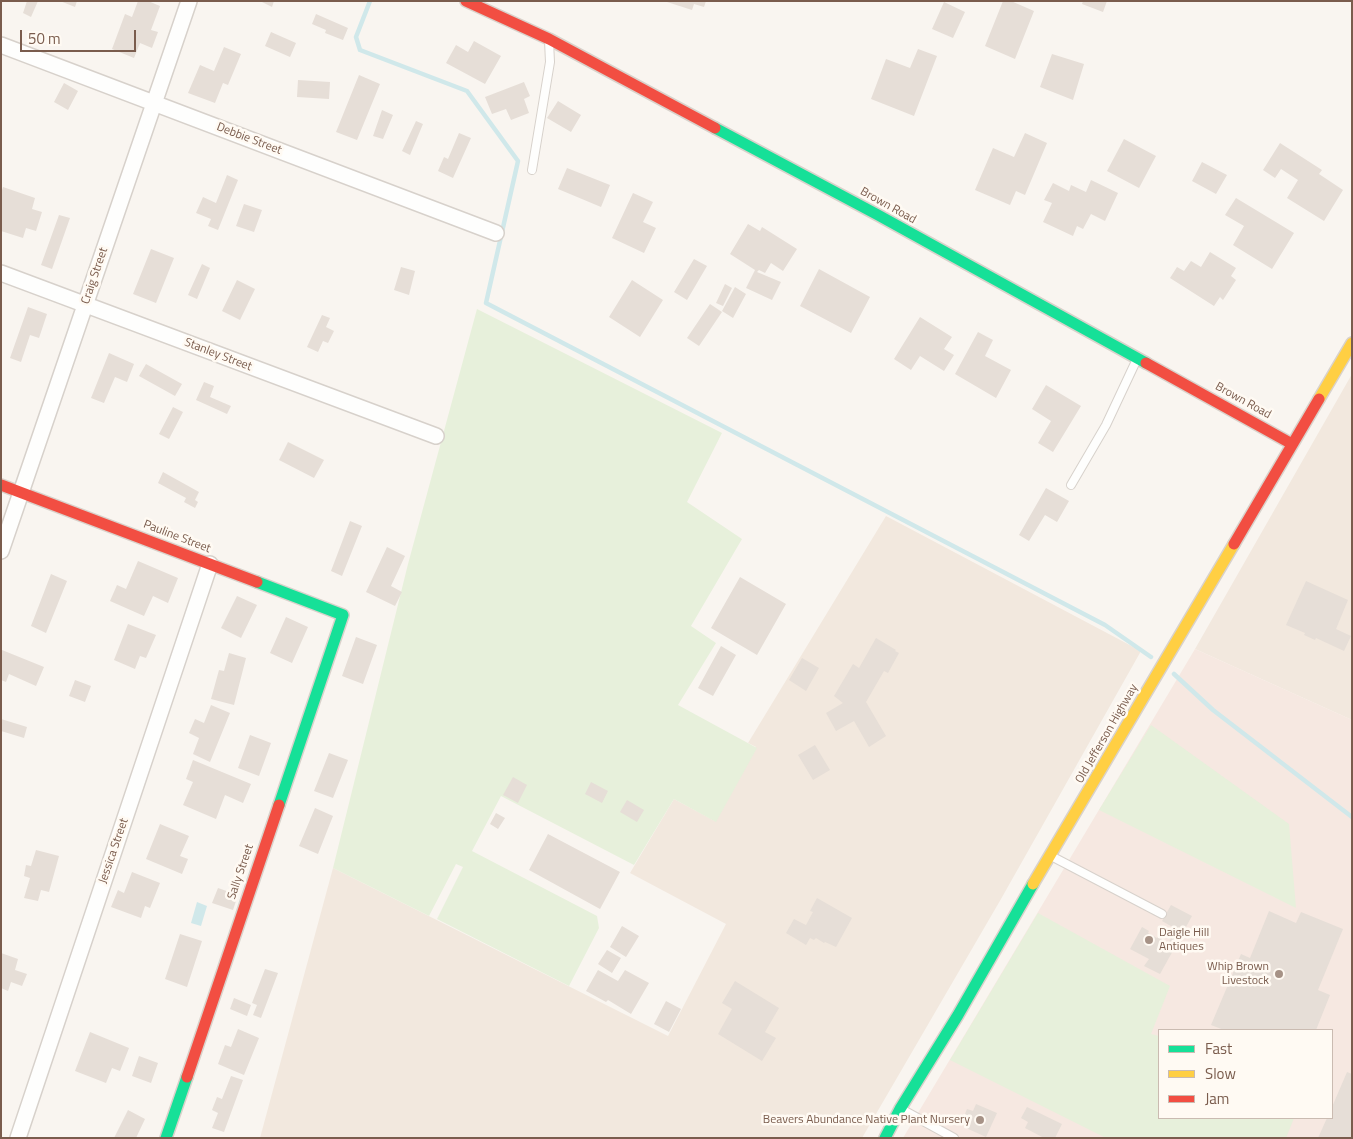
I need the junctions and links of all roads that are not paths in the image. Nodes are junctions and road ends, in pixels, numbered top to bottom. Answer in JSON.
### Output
{"nodes":[{"id":1,"x":189,"y":1,"type":"edge"},
{"id":2,"x":466,"y":1,"type":"edge"},
{"id":3,"x":549,"y":39,"type":"junction"},
{"id":4,"x":1,"y":45,"type":"edge"},
{"id":5,"x":154,"y":103,"type":"junction"},
{"id":6,"x":532,"y":170,"type":"dead end"},
{"id":7,"x":496,"y":233,"type":"dead end"},
{"id":8,"x":1,"y":272,"type":"edge"},
{"id":9,"x":85,"y":304,"type":"junction"},
{"id":10,"x":1352,"y":343,"type":"edge"},
{"id":11,"x":1137,"y":359,"type":"junction"},
{"id":12,"x":436,"y":436,"type":"dead end"},
{"id":13,"x":1292,"y":444,"type":"junction"},
{"id":14,"x":1,"y":485,"type":"edge"},
{"id":15,"x":1071,"y":485,"type":"dead end"},
{"id":16,"x":20,"y":492,"type":"junction"},
{"id":17,"x":1,"y":551,"type":"edge"},
{"id":18,"x":210,"y":564,"type":"junction"},
{"id":19,"x":343,"y":614,"type":"joint"},
{"id":20,"x":1050,"y":855,"type":"junction"},
{"id":21,"x":1162,"y":914,"type":"dead end"},
{"id":22,"x":900,"y":1109,"type":"junction"},
{"id":23,"x":18,"y":1138,"type":"edge"},
{"id":24,"x":166,"y":1138,"type":"edge"},
{"id":25,"x":885,"y":1138,"type":"edge"},
{"id":26,"x":954,"y":1138,"type":"edge"}],
"edges":[{"from":1,"to":5,"type":"street","name":"Craig Street"},
{"from":2,"to":3,"type":"street","name":"Brown Road"},
{"from":3,"to":6,"type":"lane"},
{"from":3,"to":11,"type":"street","name":"Brown Road"},
{"from":4,"to":5,"type":"street","name":"Debbie Street"},
{"from":5,"to":7,"type":"street","name":"Debbie Street"},
{"from":5,"to":9,"type":"street","name":"Craig Street"},
{"from":8,"to":9,"type":"street","name":"Stanley Street"},
{"from":9,"to":12,"type":"street","name":"Stanley Street"},
{"from":9,"to":16,"type":"street","name":"Craig Street"},
{"from":10,"to":13,"type":"street","name":"Old Jefferson Highway"},
{"from":11,"to":13,"type":"street","name":"Brown Road"},
{"from":11,"to":15,"type":"lane"},
{"from":13,"to":20,"type":"street","name":"Old Jefferson Highway"},
{"from":14,"to":16,"type":"street","name":"Pauline Street"},
{"from":16,"to":17,"type":"street","name":"Craig Street"},
{"from":16,"to":18,"type":"street","name":"Pauline Street"},
{"from":18,"to":19,"type":"street","name":"Pauline Street"},
{"from":18,"to":23,"type":"street","name":"Jessica Street"},
{"from":19,"to":24,"type":"street","name":"Sally Street"},
{"from":20,"to":21,"type":"lane"},
{"from":20,"to":22,"type":"street","name":"Old Jefferson Highway"},
{"from":22,"to":25,"type":"street","name":"Old Jefferson Highway"},
{"from":22,"to":26,"type":"lane"}]}
